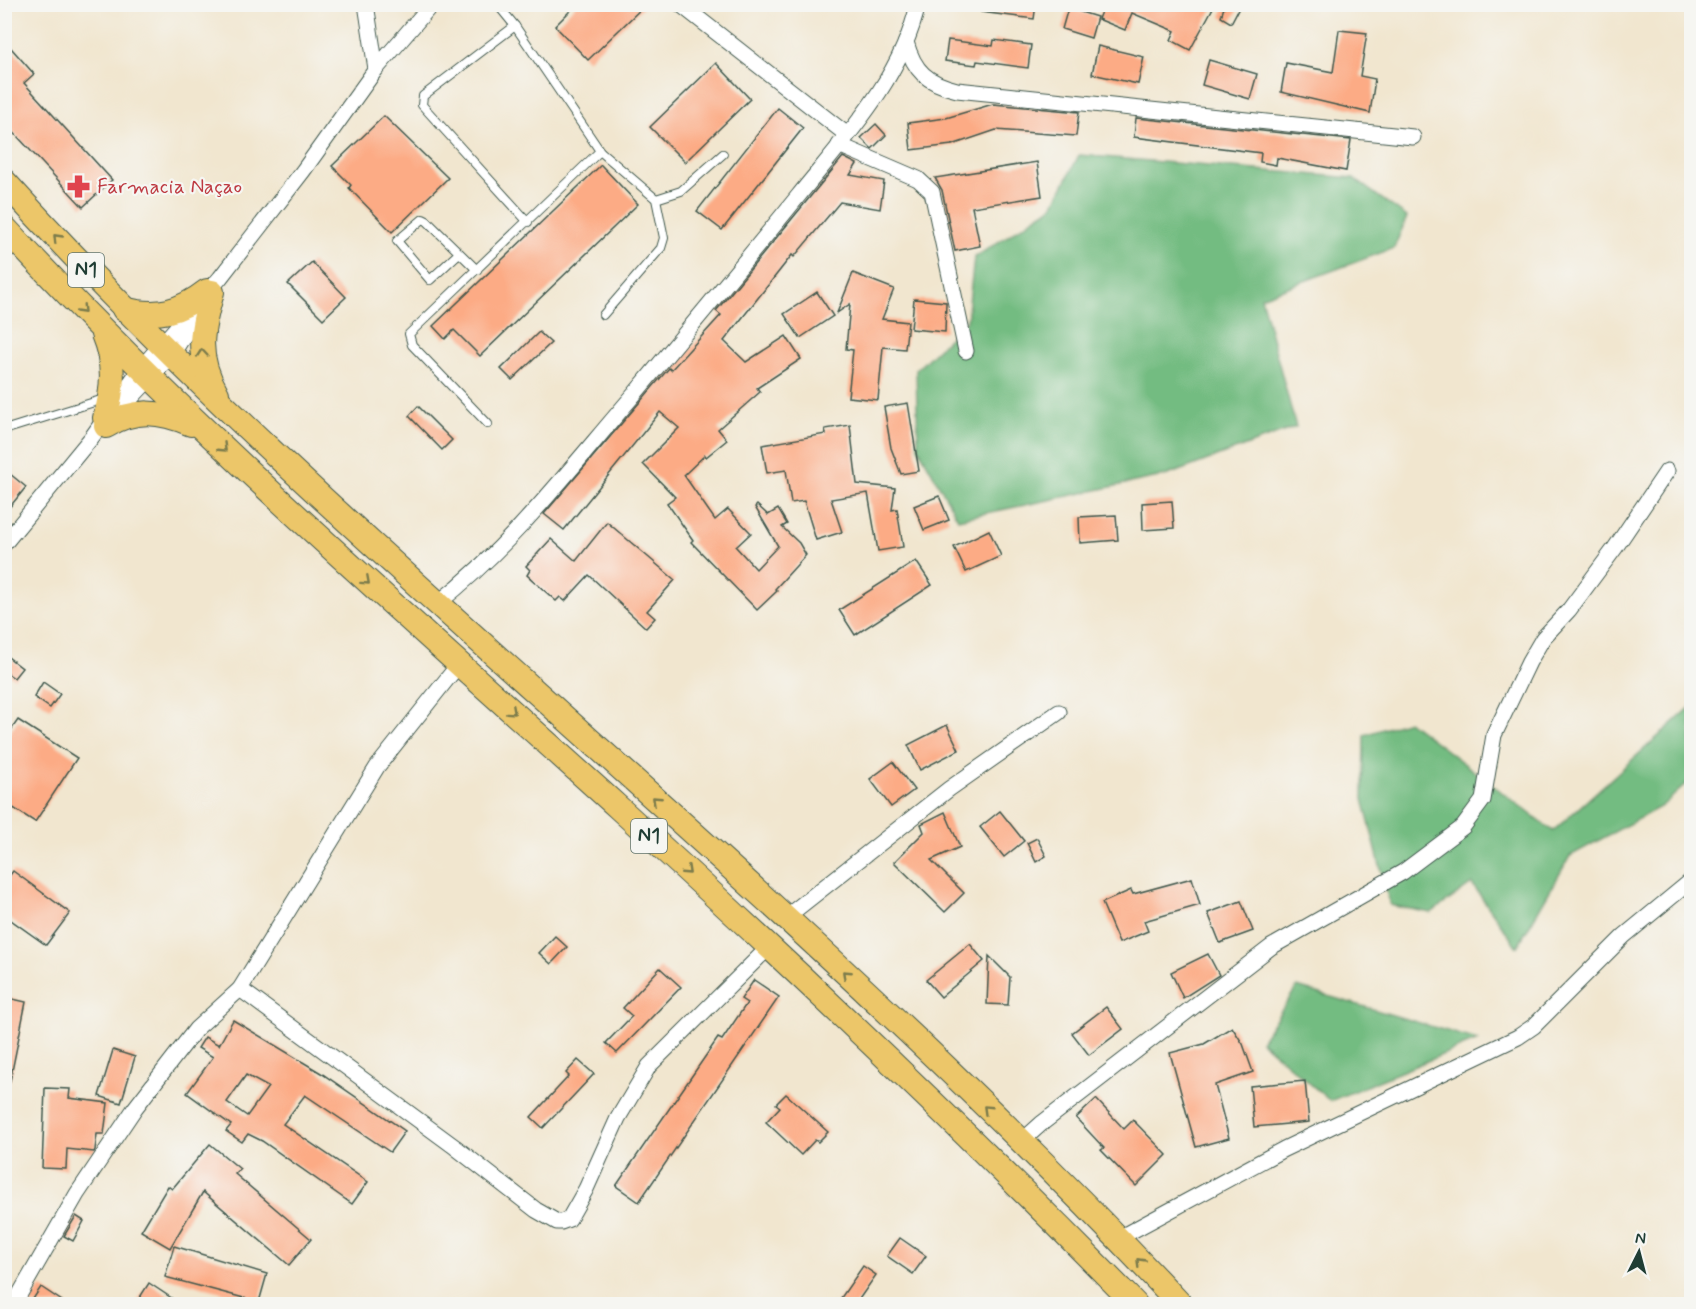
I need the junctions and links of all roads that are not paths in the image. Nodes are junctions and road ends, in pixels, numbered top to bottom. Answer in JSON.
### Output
{"nodes":[{"id":1,"x":366,"y":4,"type":"edge"},
{"id":2,"x":432,"y":4,"type":"edge"},
{"id":3,"x":497,"y":4,"type":"edge"},
{"id":4,"x":680,"y":4,"type":"edge"},
{"id":5,"x":918,"y":4,"type":"edge"},
{"id":6,"x":515,"y":26,"type":"junction"},
{"id":7,"x":906,"y":42,"type":"junction"},
{"id":8,"x":376,"y":69,"type":"junction"},
{"id":9,"x":1413,"y":137,"type":"dead end"},
{"id":10,"x":842,"y":140,"type":"junction"},
{"id":11,"x":600,"y":151,"type":"junction"},
{"id":12,"x":723,"y":154,"type":"dead end"},
{"id":13,"x":4,"y":181,"type":"edge"},
{"id":14,"x":656,"y":199,"type":"junction"},
{"id":15,"x":528,"y":222,"type":"junction"},
{"id":16,"x":4,"y":227,"type":"edge"},
{"id":17,"x":459,"y":253,"type":"junction"},
{"id":18,"x":477,"y":270,"type":"junction"},
{"id":19,"x":213,"y":287,"type":"junction"},
{"id":20,"x":124,"y":309,"type":"junction"},
{"id":21,"x":603,"y":315,"type":"dead end"},
{"id":22,"x":101,"y":329,"type":"junction"},
{"id":23,"x":165,"y":350,"type":"junction"},
{"id":24,"x":966,"y":351,"type":"dead end"},
{"id":25,"x":145,"y":374,"type":"junction"},
{"id":26,"x":225,"y":406,"type":"junction"},
{"id":27,"x":104,"y":419,"type":"junction"},
{"id":28,"x":489,"y":424,"type":"dead end"},
{"id":29,"x":203,"y":429,"type":"junction"},
{"id":30,"x":4,"y":430,"type":"edge"},
{"id":31,"x":1667,"y":471,"type":"dead end"},
{"id":32,"x":4,"y":544,"type":"edge"},
{"id":33,"x":437,"y":604,"type":"junction"},
{"id":34,"x":459,"y":664,"type":"junction"},
{"id":35,"x":1059,"y":712,"type":"dead end"},
{"id":36,"x":1692,"y":880,"type":"edge"},
{"id":37,"x":785,"y":918,"type":"junction"},
{"id":38,"x":769,"y":947,"type":"junction"},
{"id":39,"x":240,"y":988,"type":"junction"},
{"id":40,"x":1021,"y":1142,"type":"junction"},
{"id":41,"x":1117,"y":1239,"type":"junction"},
{"id":42,"x":14,"y":1305,"type":"edge"},
{"id":43,"x":1135,"y":1305,"type":"edge"},
{"id":44,"x":1180,"y":1305,"type":"edge"}],
"edges":[{"from":1,"to":8,"type":"street"},
{"from":2,"to":8,"type":"street"},
{"from":3,"to":6,"type":"lane"},
{"from":4,"to":10,"type":"street"},
{"from":5,"to":7,"type":"street"},
{"from":6,"to":11,"type":"lane"},
{"from":6,"to":15,"type":"lane"},
{"from":7,"to":9,"type":"street"},
{"from":7,"to":10,"type":"street"},
{"from":8,"to":19,"type":"street"},
{"from":10,"to":24,"type":"street"},
{"from":10,"to":33,"type":"street"},
{"from":11,"to":14,"type":"lane"},
{"from":11,"to":15,"type":"lane"},
{"from":12,"to":14,"type":"lane"},
{"from":20,"to":13,"type":"main road","number":"N1","one_way":true},
{"from":14,"to":21,"type":"lane"},
{"from":15,"to":18,"type":"lane"},
{"from":16,"to":22,"type":"main road","number":"N1","one_way":true},
{"from":17,"to":17,"type":"lane"},
{"from":17,"to":18,"type":"lane"},
{"from":18,"to":28,"type":"lane"},
{"from":19,"to":20,"type":"main road"},
{"from":19,"to":23,"type":"street"},
{"from":26,"to":19,"type":"main road","one_way":true},
{"from":20,"to":23,"type":"main road","number":"N1"},
{"from":22,"to":25,"type":"main road","number":"N1"},
{"from":22,"to":27,"type":"main road"},
{"from":23,"to":25,"type":"street"},
{"from":23,"to":26,"type":"main road","number":"N1"},
{"from":25,"to":27,"type":"street"},
{"from":25,"to":29,"type":"main road","number":"N1"},
{"from":26,"to":33,"type":"main road","number":"N1"},
{"from":27,"to":29,"type":"main road"},
{"from":27,"to":30,"type":"lane"},
{"from":27,"to":32,"type":"street"},
{"from":29,"to":34,"type":"main road","number":"N1","one_way":true},
{"from":31,"to":40,"type":"street"},
{"from":37,"to":33,"type":"main road","number":"N1","one_way":true},
{"from":34,"to":38,"type":"main road","number":"N1","one_way":true},
{"from":34,"to":39,"type":"street"},
{"from":35,"to":37,"type":"street"},
{"from":36,"to":41,"type":"street"},
{"from":40,"to":37,"type":"main road","number":"N1","one_way":true},
{"from":38,"to":39,"type":"street"},
{"from":38,"to":43,"type":"main road","number":"N1"},
{"from":39,"to":42,"type":"street"},
{"from":40,"to":41,"type":"main road","number":"N1"},
{"from":44,"to":41,"type":"main road","number":"N1","one_way":true}]}
